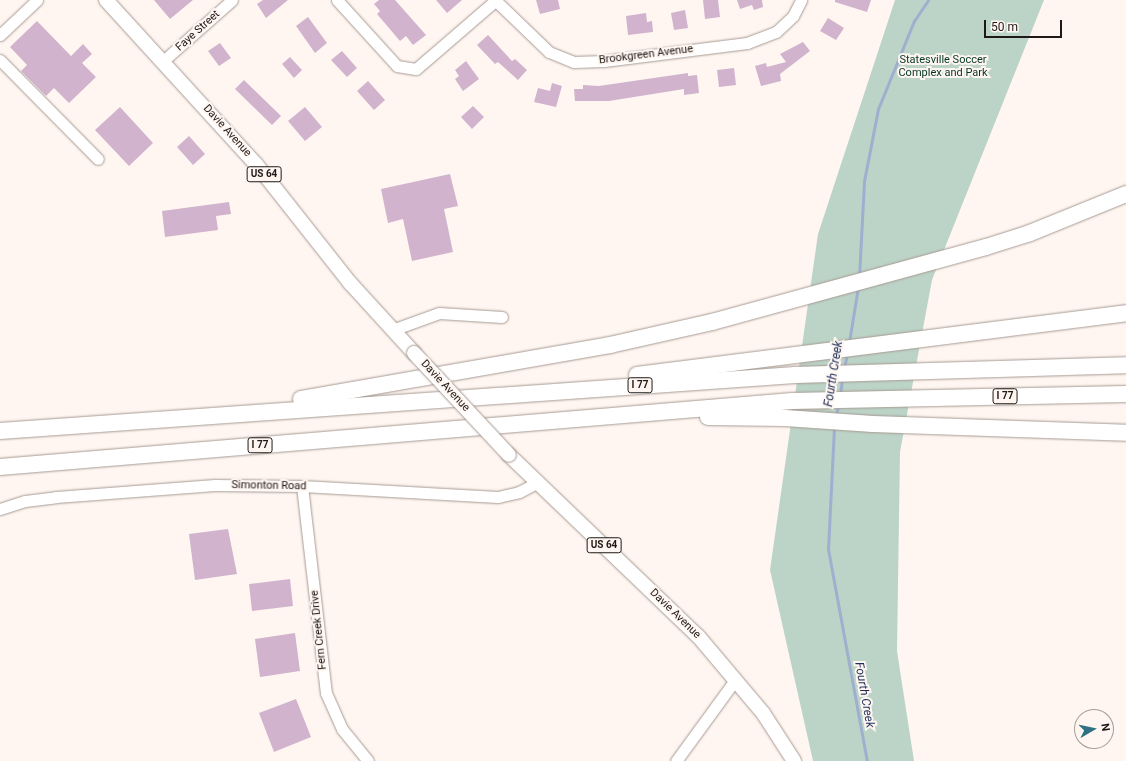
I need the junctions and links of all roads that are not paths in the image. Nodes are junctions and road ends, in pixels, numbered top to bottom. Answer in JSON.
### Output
{"nodes":[{"id":1,"x":38,"y":0,"type":"edge"},
{"id":2,"x":106,"y":0,"type":"edge"},
{"id":3,"x":232,"y":0,"type":"edge"},
{"id":4,"x":337,"y":0,"type":"edge"},
{"id":5,"x":496,"y":0,"type":"edge"},
{"id":6,"x":801,"y":0,"type":"edge"},
{"id":7,"x":0,"y":35,"type":"edge"},
{"id":8,"x":0,"y":60,"type":"edge"},
{"id":9,"x":163,"y":61,"type":"junction"},
{"id":10,"x":98,"y":159,"type":"dead end"},
{"id":11,"x":1126,"y":194,"type":"edge"},
{"id":12,"x":1126,"y":313,"type":"edge"},
{"id":13,"x":502,"y":317,"type":"dead end"},
{"id":14,"x":392,"y":330,"type":"junction"},
{"id":15,"x":1126,"y":365,"type":"edge"},
{"id":16,"x":1126,"y":394,"type":"edge"},
{"id":17,"x":485,"y":395,"type":"junction"},
{"id":18,"x":219,"y":414,"type":"junction"},
{"id":19,"x":613,"y":416,"type":"junction"},
{"id":20,"x":0,"y":431,"type":"edge"},
{"id":21,"x":1126,"y":434,"type":"edge"},
{"id":22,"x":0,"y":467,"type":"edge"},
{"id":23,"x":537,"y":482,"type":"junction"},
{"id":24,"x":302,"y":486,"type":"junction"},
{"id":25,"x":0,"y":509,"type":"edge"},
{"id":26,"x":735,"y":680,"type":"junction"},
{"id":27,"x":368,"y":761,"type":"edge"},
{"id":28,"x":676,"y":761,"type":"edge"},
{"id":29,"x":794,"y":761,"type":"edge"}],
"edges":[{"from":1,"to":7,"type":"street"},
{"from":2,"to":9,"type":"main road","name":"Davie Avenue","number":"US 64"},
{"from":3,"to":9,"type":"street","name":"Faye Street"},
{"from":4,"to":5,"type":"street"},
{"from":5,"to":6,"type":"street","name":"Brookgreen Avenue"},
{"from":8,"to":10,"type":"street"},
{"from":9,"to":14,"type":"main road","name":"Davie Avenue","number":"US 64"},
{"from":11,"to":18,"type":"highway"},
{"from":12,"to":17,"type":"highway"},
{"from":13,"to":14,"type":"street"},
{"from":14,"to":23,"type":"main road","name":"Davie Avenue","number":"US 64","bridge":true},
{"from":15,"to":17,"type":"highway","number":"I 77"},
{"from":16,"to":19,"type":"highway","number":"I 77"},
{"from":17,"to":18,"type":"highway","number":"I 77"},
{"from":18,"to":20,"type":"highway","number":"I 77"},
{"from":19,"to":21,"type":"highway"},
{"from":19,"to":22,"type":"highway","number":"I 77"},
{"from":23,"to":24,"type":"street","name":"Simonton Road"},
{"from":23,"to":26,"type":"main road","name":"Davie Avenue","number":"US 64"},
{"from":24,"to":25,"type":"street","name":"Simonton Road"},
{"from":24,"to":27,"type":"street","name":"Fern Creek Drive"},
{"from":26,"to":28,"type":"street"},
{"from":26,"to":29,"type":"main road","name":"Davie Avenue","number":"US 64"}]}
